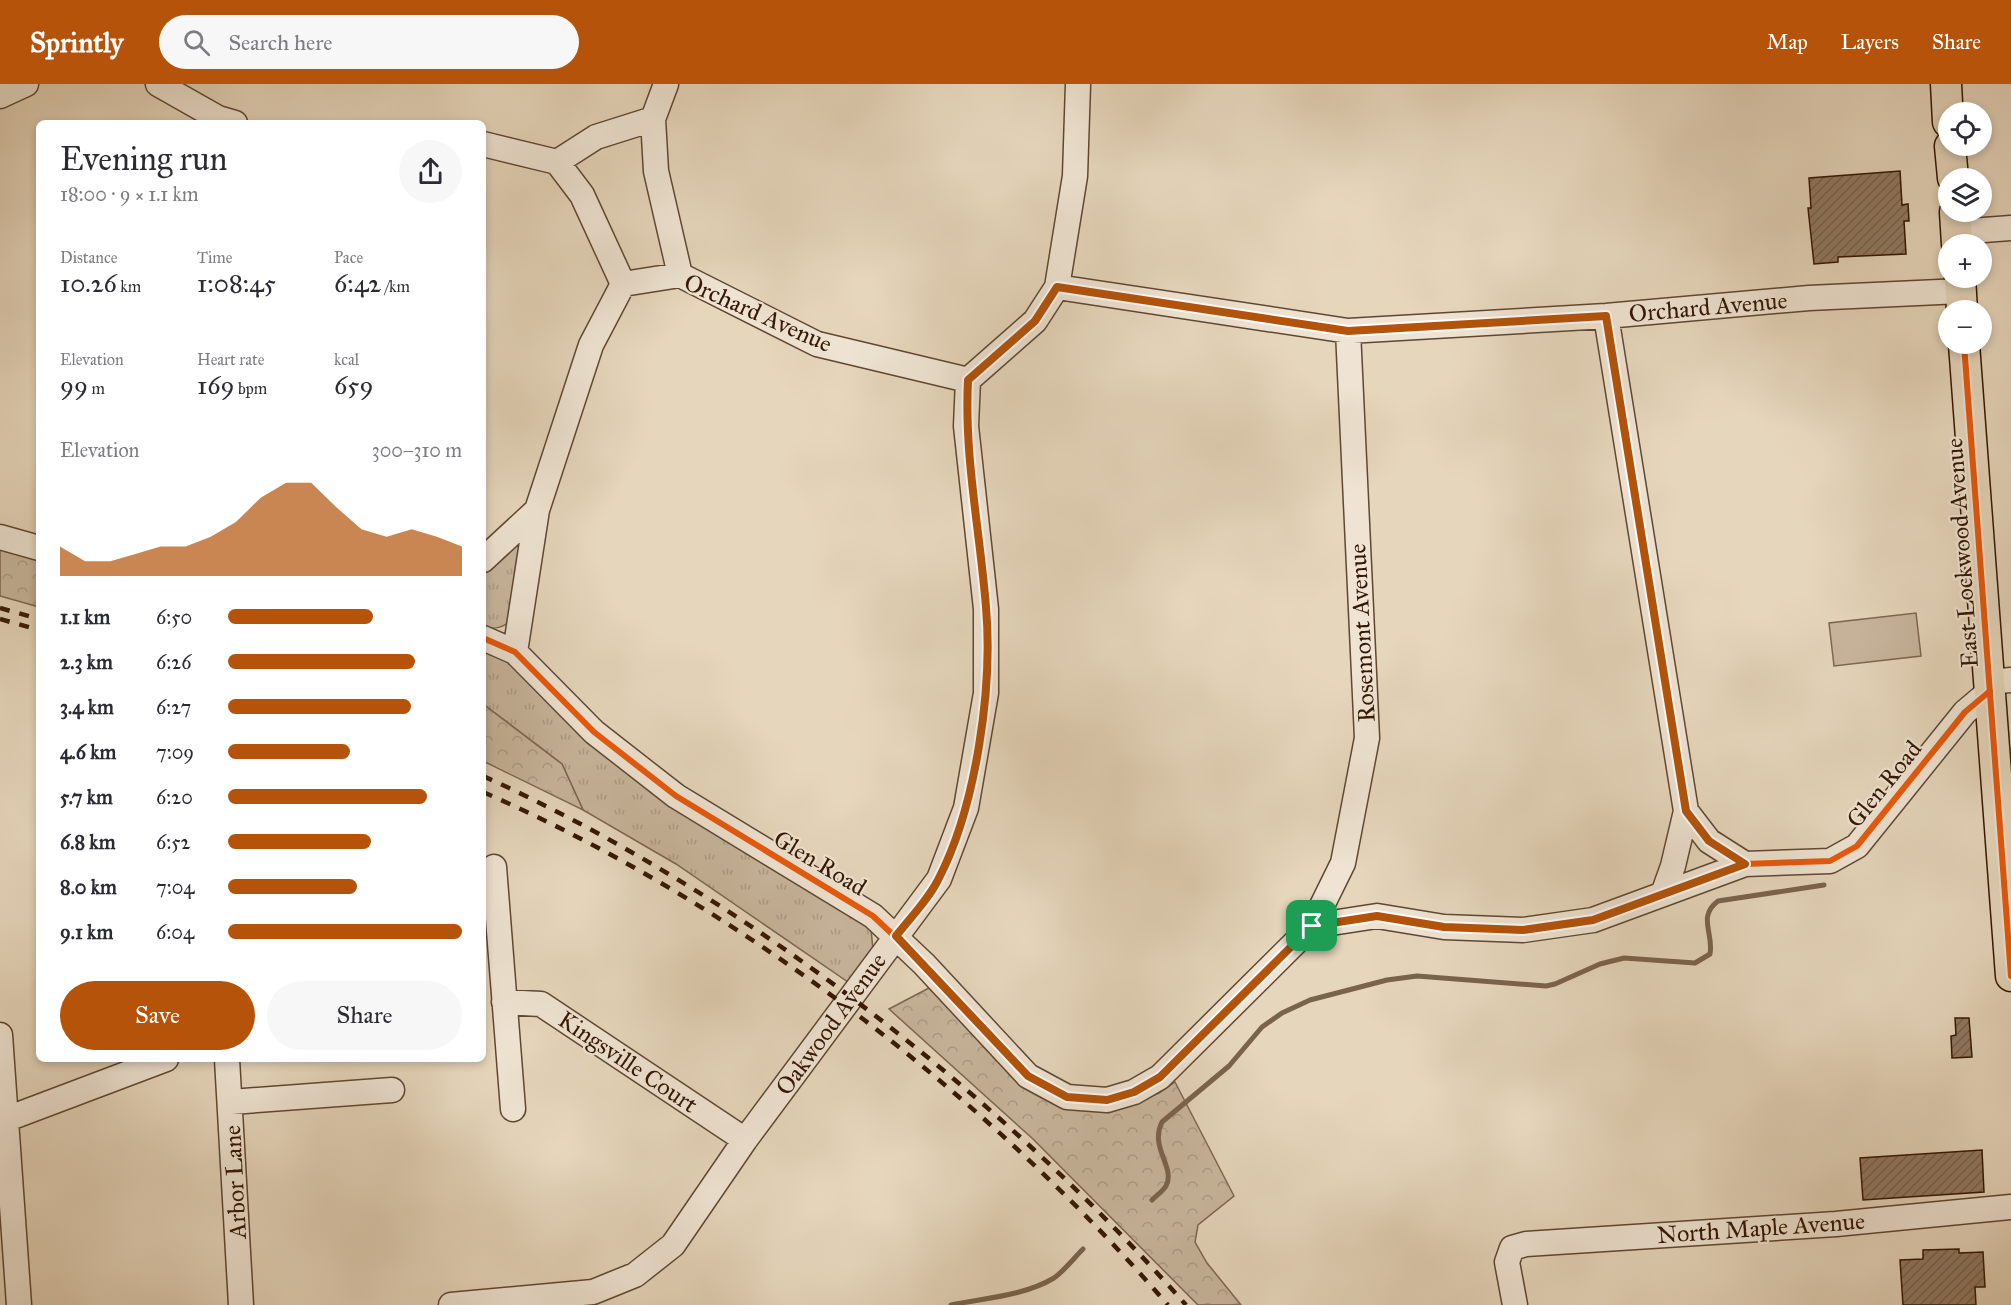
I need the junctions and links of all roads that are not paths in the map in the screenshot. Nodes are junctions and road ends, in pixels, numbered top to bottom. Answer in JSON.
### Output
{"nodes":[{"id":1,"x":26,"y":84,"type":"edge"},
{"id":2,"x":158,"y":84,"type":"edge"},
{"id":3,"x":666,"y":84,"type":"edge"},
{"id":4,"x":1078,"y":84,"type":"edge"},
{"id":5,"x":1946,"y":84,"type":"edge"},
{"id":6,"x":0,"y":96,"type":"edge"},
{"id":7,"x":1947,"y":102,"type":"edge"},
{"id":8,"x":653,"y":119,"type":"junction"},
{"id":9,"x":226,"y":120,"type":"edge"},
{"id":10,"x":486,"y":145,"type":"edge"},
{"id":11,"x":557,"y":162,"type":"junction"},
{"id":12,"x":2011,"y":228,"type":"edge"},
{"id":13,"x":1956,"y":229,"type":"edge"},
{"id":14,"x":680,"y":274,"type":"junction"},
{"id":15,"x":623,"y":284,"type":"junction"},
{"id":16,"x":1057,"y":287,"type":"junction"},
{"id":17,"x":1961,"y":293,"type":"edge"},
{"id":18,"x":1606,"y":316,"type":"junction"},
{"id":19,"x":1348,"y":331,"type":"junction"},
{"id":20,"x":1965,"y":354,"type":"edge"},
{"id":21,"x":968,"y":380,"type":"junction"},
{"id":22,"x":537,"y":510,"type":"junction"},
{"id":23,"x":0,"y":537,"type":"edge"},
{"id":24,"x":36,"y":547,"type":"edge"},
{"id":25,"x":486,"y":558,"type":"edge"},
{"id":26,"x":486,"y":639,"type":"edge"},
{"id":27,"x":515,"y":652,"type":"junction"},
{"id":28,"x":1997,"y":684,"type":"edge"},
{"id":29,"x":1686,"y":811,"type":"junction"},
{"id":30,"x":1745,"y":864,"type":"junction"},
{"id":31,"x":494,"y":867,"type":"dead end"},
{"id":32,"x":1663,"y":894,"type":"junction"},
{"id":33,"x":1312,"y":926,"type":"junction"},
{"id":34,"x":896,"y":936,"type":"junction"},
{"id":35,"x":2011,"y":976,"type":"edge"},
{"id":36,"x":504,"y":1002,"type":"junction"},
{"id":37,"x":0,"y":1035,"type":"edge"},
{"id":38,"x":158,"y":1062,"type":"edge"},
{"id":39,"x":227,"y":1062,"type":"edge"},
{"id":40,"x":392,"y":1090,"type":"dead end"},
{"id":41,"x":231,"y":1102,"type":"junction"},
{"id":42,"x":513,"y":1109,"type":"dead end"},
{"id":43,"x":7,"y":1119,"type":"junction"},
{"id":44,"x":745,"y":1140,"type":"junction"},
{"id":45,"x":2011,"y":1207,"type":"edge"},
{"id":46,"x":19,"y":1305,"type":"edge"},
{"id":47,"x":241,"y":1305,"type":"edge"},
{"id":48,"x":451,"y":1305,"type":"edge"},
{"id":49,"x":1515,"y":1305,"type":"edge"}],
"edges":[{"from":1,"to":6,"type":"street"},
{"from":2,"to":9,"type":"street"},
{"from":3,"to":8,"type":"street"},
{"from":4,"to":16,"type":"street"},
{"from":5,"to":7,"type":"main road"},
{"from":8,"to":11,"type":"street"},
{"from":8,"to":14,"type":"street"},
{"from":10,"to":11,"type":"street"},
{"from":11,"to":15,"type":"street"},
{"from":12,"to":13,"type":"street"},
{"from":14,"to":15,"type":"street","name":"Orchard Avenue"},
{"from":14,"to":21,"type":"street","name":"Orchard Avenue"},
{"from":15,"to":22,"type":"street"},
{"from":16,"to":19,"type":"street","name":"Orchard Avenue"},
{"from":16,"to":21,"type":"street"},
{"from":17,"to":18,"type":"street","name":"Orchard Avenue"},
{"from":18,"to":19,"type":"street","name":"Orchard Avenue"},
{"from":18,"to":29,"type":"street"},
{"from":19,"to":33,"type":"street","name":"Rosemont Avenue"},
{"from":20,"to":28,"type":"main road","name":"East Lockwood Avenue"},
{"from":21,"to":34,"type":"street","name":"Oakwood Avenue"},
{"from":22,"to":25,"type":"street"},
{"from":22,"to":27,"type":"street"},
{"from":23,"to":24,"type":"street"},
{"from":26,"to":27,"type":"street","name":"Glen Road"},
{"from":27,"to":34,"type":"street","name":"Glen Road"},
{"from":28,"to":30,"type":"street","name":"Glen Road"},
{"from":28,"to":35,"type":"main road","name":"East Lockwood Avenue"},
{"from":29,"to":30,"type":"street"},
{"from":29,"to":32,"type":"street"},
{"from":30,"to":32,"type":"street","name":"Glen Road"},
{"from":31,"to":36,"type":"street"},
{"from":32,"to":33,"type":"street","name":"Glen Road"},
{"from":33,"to":34,"type":"street","name":"Glen Road"},
{"from":34,"to":44,"type":"street","name":"Oakwood Avenue"},
{"from":36,"to":42,"type":"street"},
{"from":36,"to":44,"type":"street","name":"Kingsville Court"},
{"from":37,"to":43,"type":"street"},
{"from":38,"to":43,"type":"street"},
{"from":39,"to":41,"type":"street","name":"Arbor Lane"},
{"from":40,"to":41,"type":"street"},
{"from":41,"to":47,"type":"street","name":"Arbor Lane"},
{"from":43,"to":46,"type":"street"},
{"from":44,"to":48,"type":"street","name":"Oakwood Avenue"},
{"from":45,"to":49,"type":"street","name":"North Maple Avenue"}]}
